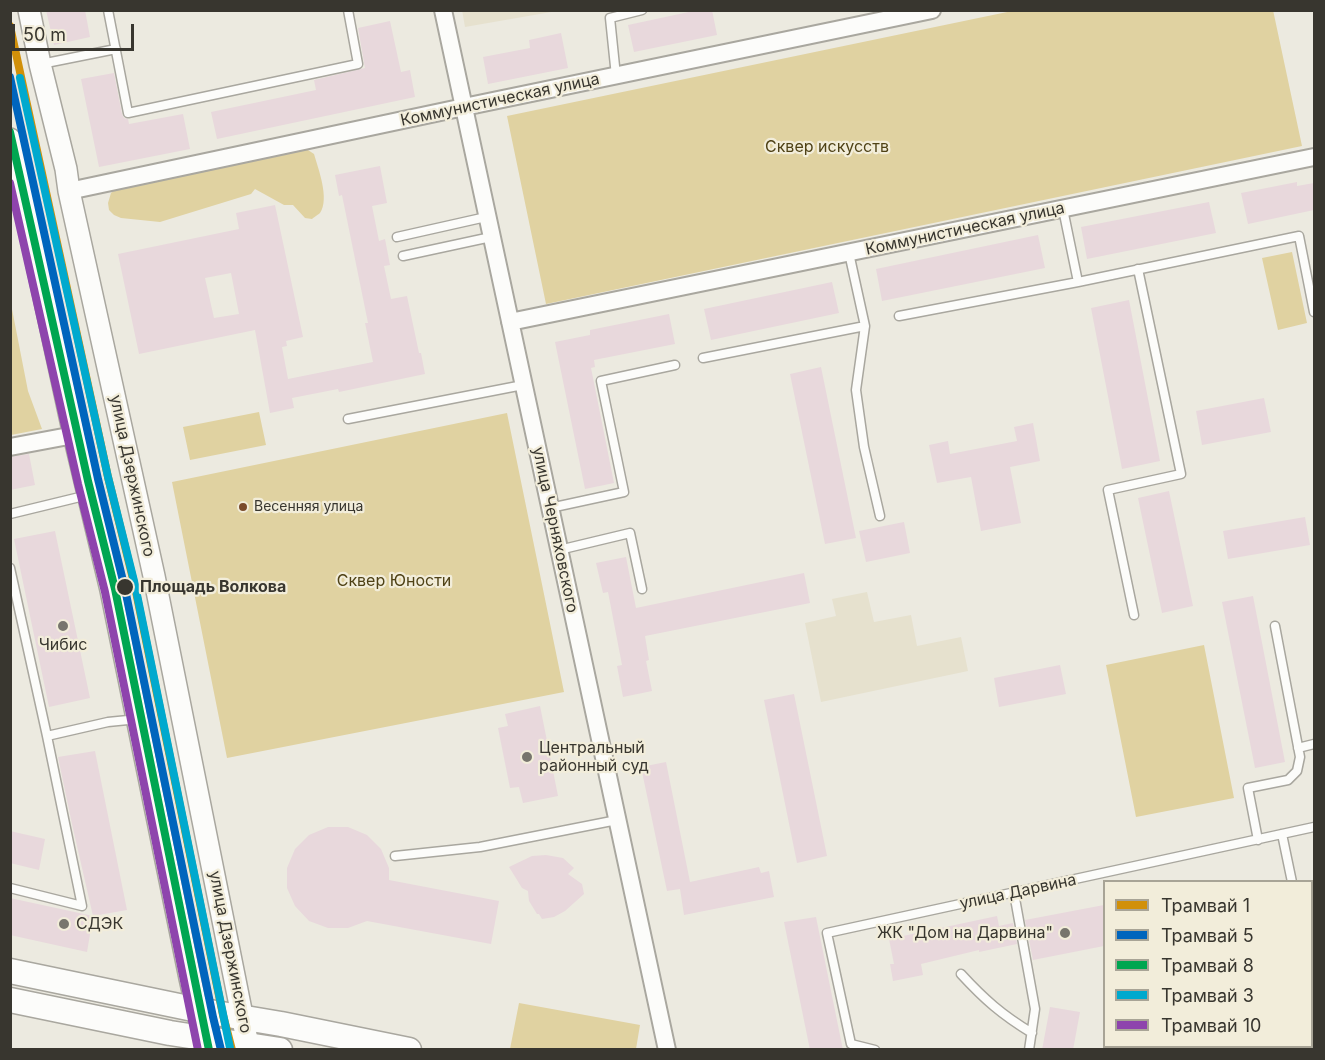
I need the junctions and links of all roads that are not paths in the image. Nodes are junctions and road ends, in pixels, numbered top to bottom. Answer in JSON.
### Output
{"nodes":[{"id":1,"x":29,"y":10,"type":"edge"},
{"id":2,"x":108,"y":10,"type":"edge"},
{"id":3,"x":348,"y":10,"type":"edge"},
{"id":4,"x":443,"y":10,"type":"edge"},
{"id":5,"x":642,"y":10,"type":"edge"},
{"id":6,"x":932,"y":10,"type":"edge"},
{"id":7,"x":904,"y":13,"type":"edge"},
{"id":8,"x":116,"y":49,"type":"junction"},
{"id":9,"x":40,"y":64,"type":"junction"},
{"id":10,"x":616,"y":76,"type":"junction"},
{"id":11,"x":464,"y":108,"type":"junction"},
{"id":12,"x":10,"y":139,"type":"edge"},
{"id":13,"x":1314,"y":157,"type":"edge"},
{"id":14,"x":69,"y":191,"type":"junction"},
{"id":15,"x":17,"y":206,"type":"edge"},
{"id":16,"x":1063,"y":209,"type":"junction"},
{"id":17,"x":486,"y":217,"type":"junction"},
{"id":18,"x":397,"y":237,"type":"dead end"},
{"id":19,"x":491,"y":237,"type":"junction"},
{"id":20,"x":849,"y":253,"type":"junction"},
{"id":21,"x":403,"y":256,"type":"dead end"},
{"id":22,"x":1138,"y":269,"type":"junction"},
{"id":23,"x":1078,"y":282,"type":"junction"},
{"id":24,"x":1314,"y":312,"type":"edge"},
{"id":25,"x":899,"y":316,"type":"dead end"},
{"id":26,"x":510,"y":322,"type":"junction"},
{"id":27,"x":865,"y":326,"type":"junction"},
{"id":28,"x":703,"y":358,"type":"dead end"},
{"id":29,"x":675,"y":365,"type":"dead end"},
{"id":30,"x":524,"y":385,"type":"junction"},
{"id":31,"x":348,"y":419,"type":"dead end"},
{"id":32,"x":74,"y":435,"type":"junction"},
{"id":33,"x":10,"y":447,"type":"edge"},
{"id":34,"x":88,"y":495,"type":"junction"},
{"id":35,"x":550,"y":508,"type":"junction"},
{"id":36,"x":10,"y":514,"type":"edge"},
{"id":37,"x":880,"y":516,"type":"dead end"},
{"id":38,"x":559,"y":550,"type":"junction"},
{"id":39,"x":10,"y":568,"type":"edge"},
{"id":40,"x":642,"y":589,"type":"dead end"},
{"id":41,"x":1134,"y":615,"type":"dead end"},
{"id":42,"x":1275,"y":626,"type":"dead end"},
{"id":43,"x":138,"y":719,"type":"junction"},
{"id":44,"x":47,"y":735,"type":"junction"},
{"id":45,"x":1314,"y":744,"type":"edge"},
{"id":46,"x":1298,"y":748,"type":"junction"},
{"id":47,"x":617,"y":820,"type":"junction"},
{"id":48,"x":1314,"y":827,"type":"edge"},
{"id":49,"x":1282,"y":834,"type":"junction"},
{"id":50,"x":1258,"y":840,"type":"junction"},
{"id":51,"x":395,"y":856,"type":"dead end"},
{"id":52,"x":1293,"y":880,"type":"edge"},
{"id":53,"x":10,"y":888,"type":"edge"},
{"id":54,"x":1014,"y":893,"type":"junction"},
{"id":55,"x":10,"y":971,"type":"edge"},
{"id":56,"x":961,"y":974,"type":"dead end"},
{"id":57,"x":10,"y":1000,"type":"edge"},
{"id":58,"x":198,"y":1010,"type":"junction"},
{"id":59,"x":243,"y":1018,"type":"junction"},
{"id":60,"x":1032,"y":1033,"type":"junction"},
{"id":61,"x":205,"y":1043,"type":"edge"},
{"id":62,"x":248,"y":1047,"type":"edge"},
{"id":63,"x":279,"y":1050,"type":"edge"},
{"id":64,"x":409,"y":1050,"type":"edge"},
{"id":65,"x":667,"y":1050,"type":"edge"},
{"id":66,"x":875,"y":1050,"type":"edge"},
{"id":67,"x":1029,"y":1050,"type":"edge"}],
"edges":[{"from":1,"to":9,"type":"street","name":"улица Дзержинского"},
{"from":2,"to":8,"type":"lane"},
{"from":3,"to":8,"type":"lane"},
{"from":4,"to":11,"type":"street","name":"улица Черняховского"},
{"from":5,"to":10,"type":"lane"},
{"from":6,"to":7,"type":"street","name":"Коммунистическая улица"},
{"from":7,"to":10,"type":"street","name":"Коммунистическая улица"},
{"from":8,"to":9,"type":"lane"},
{"from":9,"to":14,"type":"street","name":"улица Дзержинского"},
{"from":10,"to":11,"type":"street","name":"Коммунистическая улица"},
{"from":11,"to":14,"type":"street","name":"Коммунистическая улица"},
{"from":11,"to":17,"type":"street","name":"улица Черняховского"},
{"from":12,"to":15,"type":"street"},
{"from":13,"to":16,"type":"street","name":"Коммунистическая улица"},
{"from":14,"to":59,"type":"street","name":"улица Дзержинского"},
{"from":15,"to":32,"type":"street"},
{"from":16,"to":20,"type":"street","name":"Коммунистическая улица"},
{"from":16,"to":23,"type":"lane"},
{"from":17,"to":18,"type":"lane"},
{"from":17,"to":19,"type":"street","name":"улица Черняховского"},
{"from":19,"to":21,"type":"lane"},
{"from":19,"to":26,"type":"street","name":"улица Черняховского"},
{"from":20,"to":26,"type":"street","name":"Коммунистическая улица"},
{"from":20,"to":27,"type":"lane"},
{"from":22,"to":23,"type":"lane"},
{"from":22,"to":24,"type":"lane"},
{"from":22,"to":41,"type":"lane"},
{"from":23,"to":25,"type":"lane"},
{"from":26,"to":30,"type":"street","name":"улица Черняховского"},
{"from":27,"to":28,"type":"lane"},
{"from":27,"to":37,"type":"lane"},
{"from":29,"to":35,"type":"lane"},
{"from":30,"to":31,"type":"lane"},
{"from":30,"to":35,"type":"street","name":"улица Черняховского"},
{"from":32,"to":33,"type":"street"},
{"from":32,"to":34,"type":"street"},
{"from":34,"to":36,"type":"lane"},
{"from":34,"to":43,"type":"street"},
{"from":35,"to":38,"type":"street","name":"улица Черняховского"},
{"from":38,"to":40,"type":"lane"},
{"from":38,"to":47,"type":"street","name":"улица Черняховского"},
{"from":39,"to":44,"type":"lane"},
{"from":42,"to":46,"type":"lane"},
{"from":43,"to":44,"type":"lane"},
{"from":43,"to":58,"type":"street"},
{"from":44,"to":53,"type":"lane"},
{"from":45,"to":46,"type":"lane"},
{"from":46,"to":50,"type":"lane"},
{"from":47,"to":51,"type":"lane"},
{"from":47,"to":65,"type":"street","name":"улица Черняховского"},
{"from":48,"to":49,"type":"lane","name":"улица Дарвина"},
{"from":49,"to":50,"type":"lane","name":"улица Дарвина"},
{"from":49,"to":52,"type":"lane"},
{"from":50,"to":54,"type":"lane","name":"улица Дарвина"},
{"from":54,"to":60,"type":"lane"},
{"from":54,"to":66,"type":"lane","name":"улица Дарвина"},
{"from":55,"to":58,"type":"main road"},
{"from":56,"to":60,"type":"lane"},
{"from":57,"to":61,"type":"main road"},
{"from":58,"to":59,"type":"main road"},
{"from":58,"to":61,"type":"street"},
{"from":59,"to":62,"type":"street","name":"улица Дзержинского"},
{"from":59,"to":64,"type":"main road"},
{"from":60,"to":67,"type":"lane"},
{"from":61,"to":62,"type":"main road"},
{"from":62,"to":63,"type":"main road"}]}
